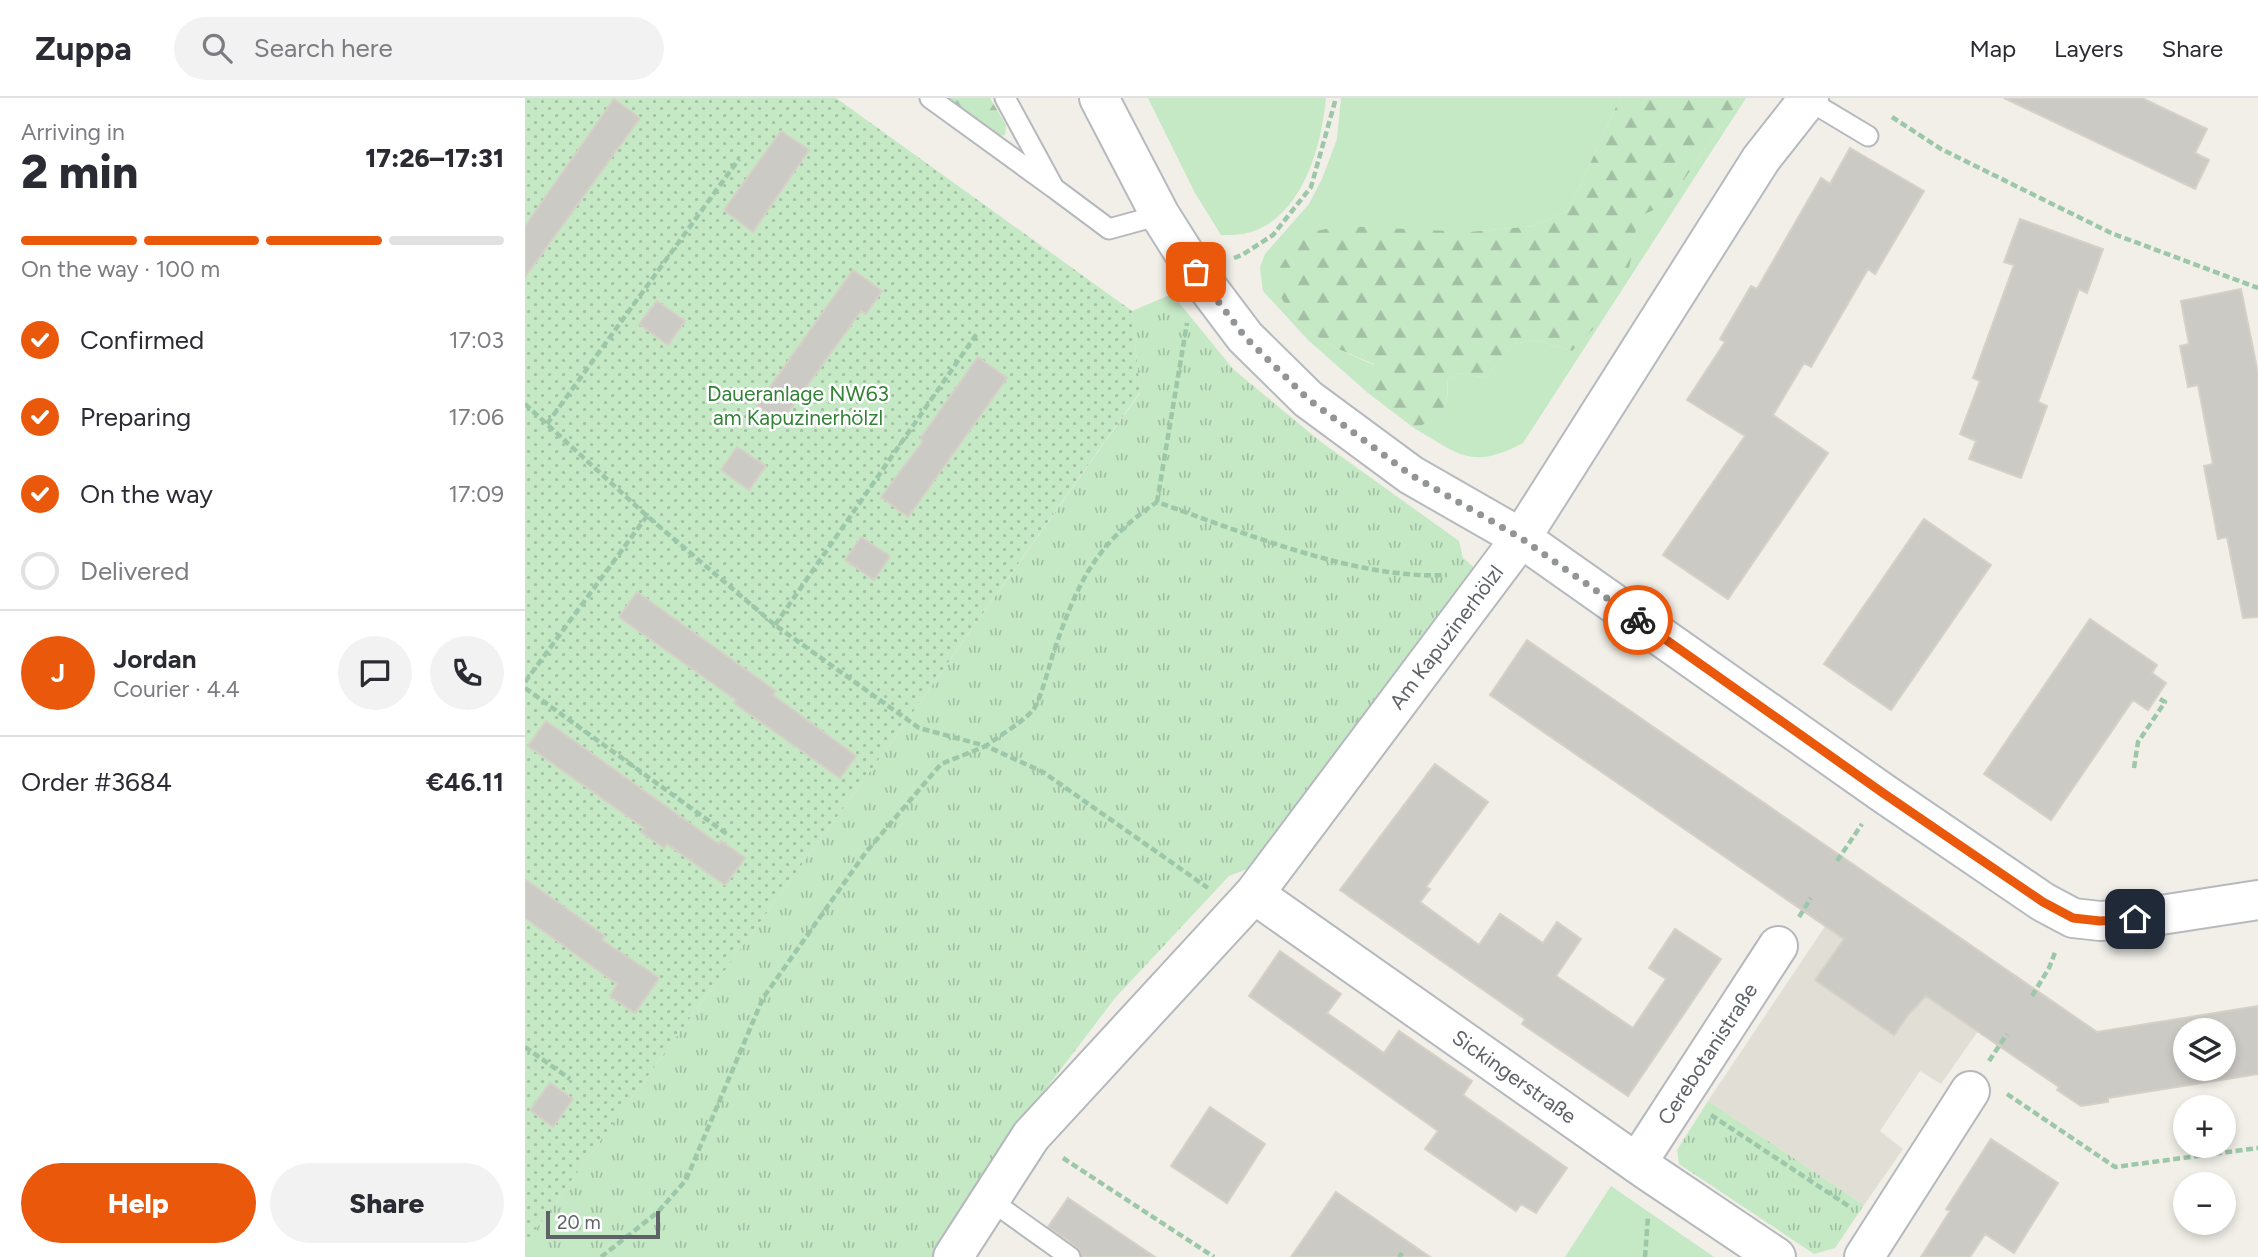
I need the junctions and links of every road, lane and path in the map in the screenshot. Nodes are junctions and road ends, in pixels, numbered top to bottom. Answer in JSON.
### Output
{"nodes":[{"id":1,"x":930,"y":98,"type":"edge"},
{"id":2,"x":1005,"y":98,"type":"edge"},
{"id":3,"x":1099,"y":98,"type":"edge"},
{"id":4,"x":1336,"y":98,"type":"edge"},
{"id":5,"x":1809,"y":99,"type":"edge"},
{"id":6,"x":1884,"y":113,"type":"dead end"},
{"id":7,"x":1868,"y":136,"type":"dead end"},
{"id":8,"x":739,"y":159,"type":"dead end"},
{"id":9,"x":1054,"y":188,"type":"junction"},
{"id":10,"x":1160,"y":215,"type":"junction"},
{"id":11,"x":1196,"y":272,"type":"junction"},
{"id":12,"x":2258,"y":288,"type":"edge"},
{"id":13,"x":978,"y":332,"type":"dead end"},
{"id":14,"x":525,"y":404,"type":"edge"},
{"id":15,"x":547,"y":424,"type":"junction"},
{"id":16,"x":1157,"y":502,"type":"junction"},
{"id":17,"x":647,"y":516,"type":"junction"},
{"id":18,"x":1521,"y":538,"type":"junction"},
{"id":19,"x":1460,"y":574,"type":"dead end"},
{"id":20,"x":775,"y":625,"type":"junction"},
{"id":21,"x":525,"y":682,"type":"edge"},
{"id":22,"x":525,"y":688,"type":"edge"},
{"id":23,"x":2157,"y":696,"type":"dead end"},
{"id":24,"x":986,"y":746,"type":"junction"},
{"id":25,"x":2134,"y":768,"type":"dead end"},
{"id":26,"x":727,"y":834,"type":"dead end"},
{"id":27,"x":2258,"y":900,"type":"edge"},
{"id":28,"x":1242,"y":907,"type":"junction"},
{"id":29,"x":2048,"y":942,"type":"dead end"},
{"id":30,"x":1778,"y":946,"type":"dead end"},
{"id":31,"x":2057,"y":947,"type":"junction"},
{"id":32,"x":2068,"y":951,"type":"dead end"},
{"id":33,"x":2032,"y":996,"type":"dead end"},
{"id":34,"x":525,"y":1047,"type":"edge"},
{"id":35,"x":570,"y":1079,"type":"dead end"},
{"id":36,"x":1986,"y":1091,"type":"joint"},
{"id":37,"x":1682,"y":1095,"type":"junction"},
{"id":38,"x":1031,"y":1136,"type":"junction"},
{"id":39,"x":2258,"y":1148,"type":"edge"},
{"id":40,"x":1637,"y":1163,"type":"junction"},
{"id":41,"x":990,"y":1200,"type":"junction"},
{"id":42,"x":1873,"y":1243,"type":"edge"},
{"id":43,"x":601,"y":1257,"type":"edge"},
{"id":44,"x":953,"y":1257,"type":"edge"},
{"id":45,"x":1070,"y":1257,"type":"edge"},
{"id":46,"x":1214,"y":1257,"type":"edge"},
{"id":47,"x":1776,"y":1257,"type":"edge"}],
"edges":[{"from":1,"to":9,"type":"lane"},
{"from":2,"to":9,"type":"lane"},
{"from":3,"to":10,"type":"street"},
{"from":4,"to":11,"type":"path"},
{"from":5,"to":7,"type":"lane"},
{"from":5,"to":18,"type":"street","name":"Am Kapuzinerhölzl"},
{"from":6,"to":12,"type":"path"},
{"from":8,"to":15,"type":"path"},
{"from":9,"to":10,"type":"lane"},
{"from":10,"to":11,"type":"street"},
{"from":11,"to":16,"type":"path"},
{"from":11,"to":18,"type":"street"},
{"from":13,"to":20,"type":"path"},
{"from":14,"to":15,"type":"path"},
{"from":15,"to":17,"type":"path"},
{"from":16,"to":19,"type":"path"},
{"from":16,"to":24,"type":"path"},
{"from":17,"to":20,"type":"path"},
{"from":17,"to":21,"type":"path"},
{"from":18,"to":27,"type":"street"},
{"from":18,"to":28,"type":"street","name":"Am Kapuzinerhölzl"},
{"from":20,"to":24,"type":"path"},
{"from":22,"to":26,"type":"path"},
{"from":23,"to":25,"type":"path"},
{"from":24,"to":28,"type":"path"},
{"from":24,"to":43,"type":"path"},
{"from":28,"to":38,"type":"street","name":"Am Kapuzinerhölzl"},
{"from":28,"to":40,"type":"street","name":"Sickingerstraße"},
{"from":29,"to":31,"type":"path"},
{"from":30,"to":37,"type":"street","name":"Cerebotanistraße"},
{"from":31,"to":32,"type":"path"},
{"from":31,"to":33,"type":"path"},
{"from":34,"to":35,"type":"path"},
{"from":36,"to":39,"type":"path"},
{"from":36,"to":42,"type":"street"},
{"from":37,"to":40,"type":"street","name":"Cerebotanistraße"},
{"from":37,"to":42,"type":"path"},
{"from":38,"to":41,"type":"street","name":"Am Kapuzinerhölzl"},
{"from":38,"to":46,"type":"path"},
{"from":40,"to":47,"type":"street","name":"Sickingerstraße"},
{"from":41,"to":44,"type":"street","name":"Am Kapuzinerhölzl"},
{"from":41,"to":45,"type":"lane"}]}
